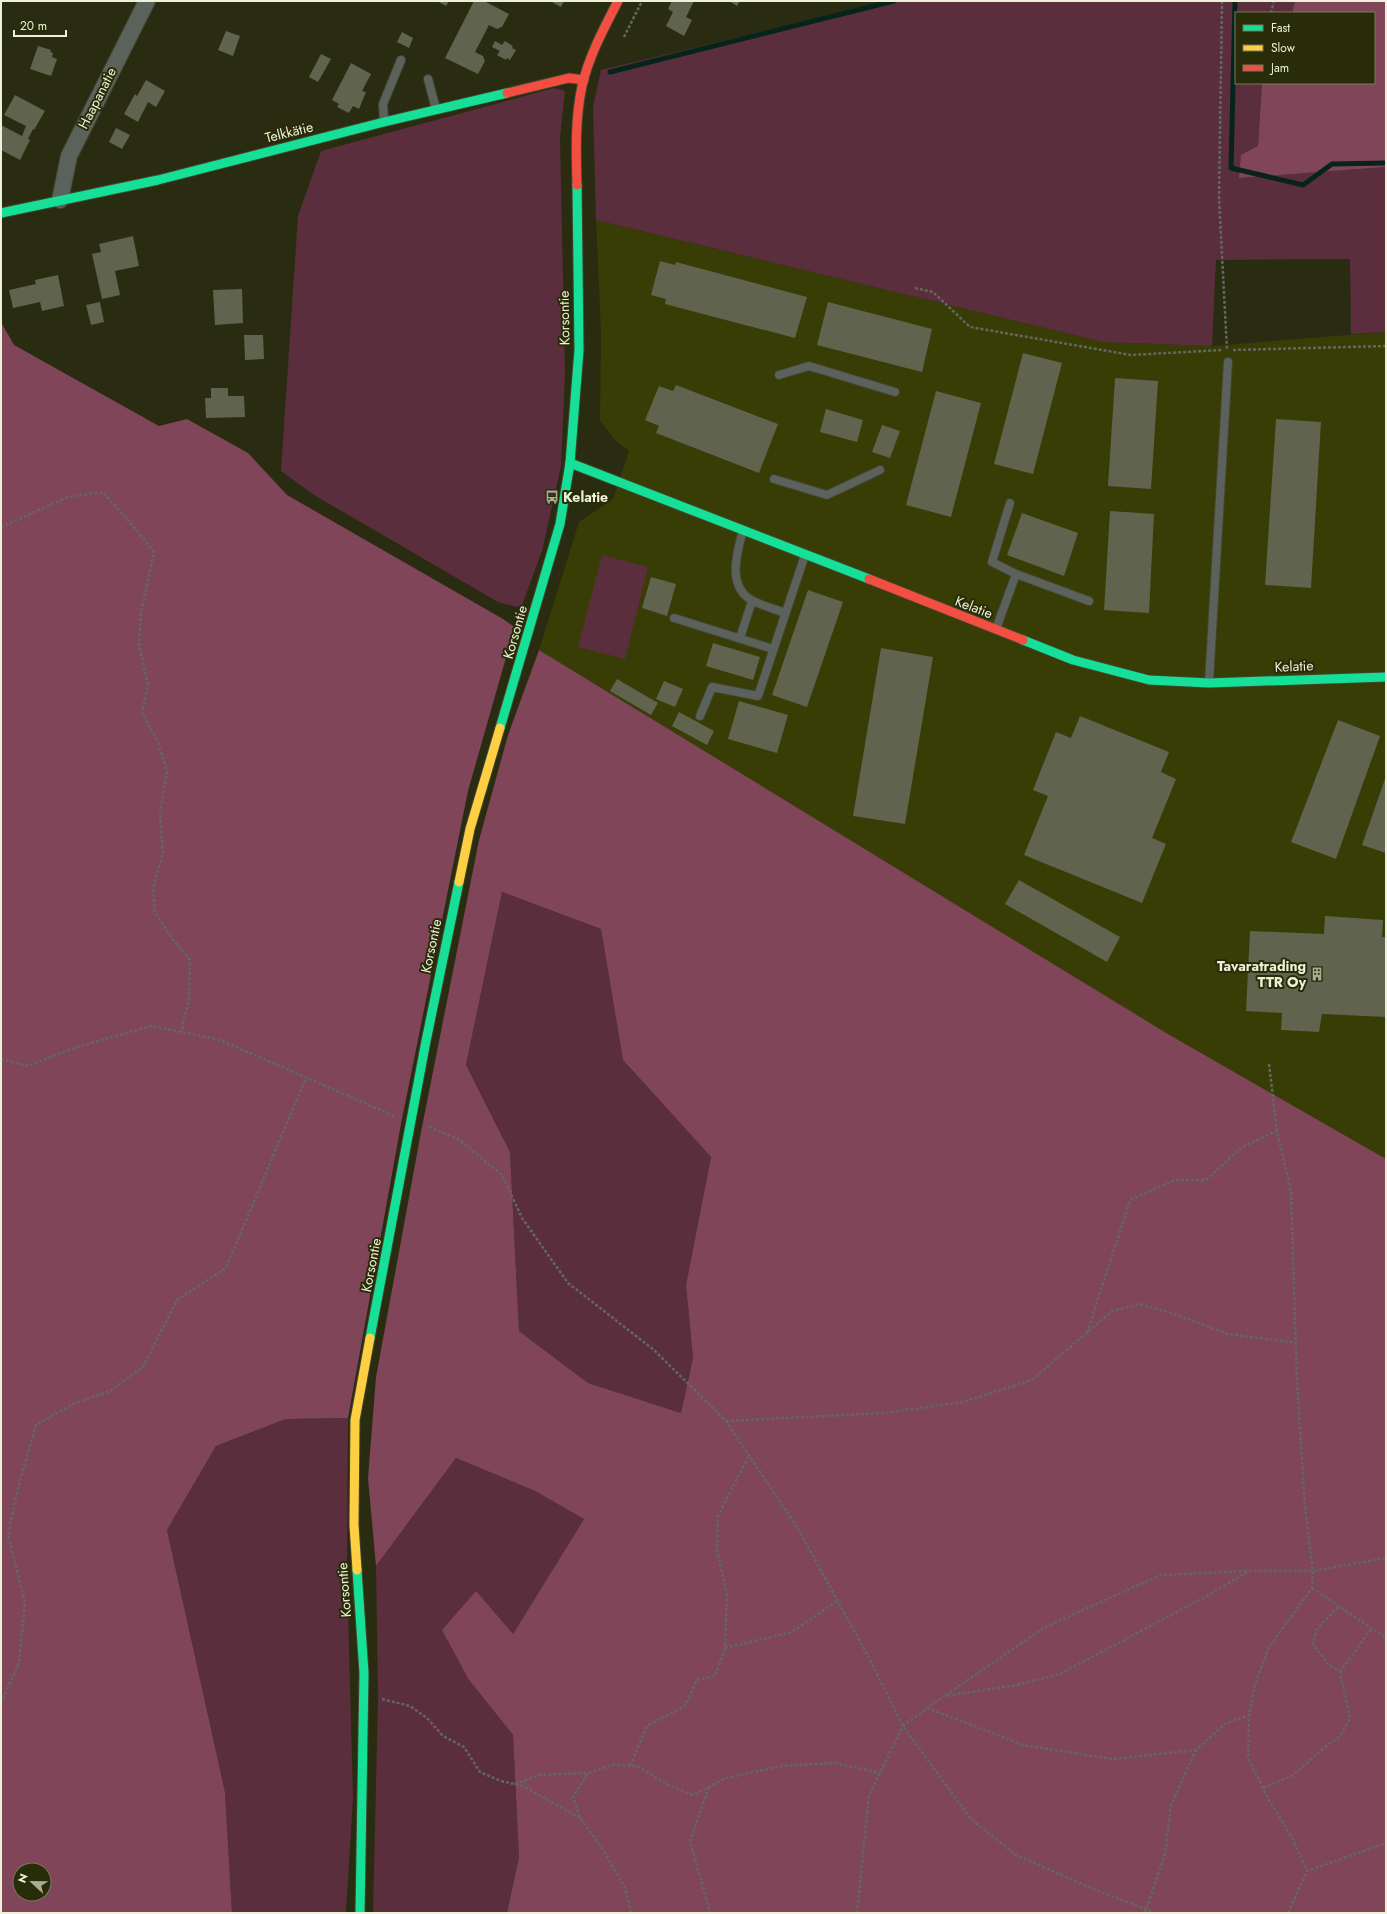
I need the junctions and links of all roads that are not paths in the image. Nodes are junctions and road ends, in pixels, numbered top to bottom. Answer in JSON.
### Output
{"nodes":[{"id":1,"x":147,"y":1,"type":"edge"},
{"id":2,"x":618,"y":1,"type":"edge"},
{"id":3,"x":402,"y":60,"type":"dead end"},
{"id":4,"x":428,"y":80,"type":"dead end"},
{"id":5,"x":584,"y":80,"type":"junction"},
{"id":6,"x":436,"y":110,"type":"junction"},
{"id":7,"x":384,"y":122,"type":"junction"},
{"id":8,"x":60,"y":200,"type":"junction"},
{"id":9,"x":1,"y":213,"type":"edge"},
{"id":10,"x":1228,"y":362,"type":"road end"},
{"id":11,"x":779,"y":375,"type":"dead end"},
{"id":12,"x":895,"y":392,"type":"dead end"},
{"id":13,"x":570,"y":463,"type":"junction"},
{"id":14,"x":880,"y":470,"type":"dead end"},
{"id":15,"x":774,"y":479,"type":"dead end"},
{"id":16,"x":1010,"y":503,"type":"dead end"},
{"id":17,"x":743,"y":529,"type":"junction"},
{"id":18,"x":805,"y":554,"type":"junction"},
{"id":19,"x":1016,"y":574,"type":"junction"},
{"id":20,"x":752,"y":601,"type":"junction"},
{"id":21,"x":1089,"y":601,"type":"dead end"},
{"id":22,"x":785,"y":613,"type":"junction"},
{"id":23,"x":674,"y":618,"type":"dead end"},
{"id":24,"x":996,"y":630,"type":"junction"},
{"id":25,"x":740,"y":638,"type":"junction"},
{"id":26,"x":773,"y":649,"type":"junction"},
{"id":27,"x":1386,"y":677,"type":"edge"},
{"id":28,"x":1209,"y":683,"type":"junction"},
{"id":29,"x":700,"y":716,"type":"dead end"},
{"id":30,"x":360,"y":1913,"type":"edge"}],
"edges":[{"from":1,"to":8,"type":"street","name":"Haapanatie"},
{"from":2,"to":5,"type":"main road","name":"Korsontie"},
{"from":3,"to":7,"type":"lane"},
{"from":4,"to":6,"type":"lane"},
{"from":5,"to":6,"type":"main road","name":"Telkkätie"},
{"from":5,"to":13,"type":"main road","name":"Korsontie"},
{"from":6,"to":7,"type":"main road","name":"Telkkätie"},
{"from":7,"to":8,"type":"main road","name":"Telkkätie"},
{"from":8,"to":9,"type":"main road","name":"Telkkätie"},
{"from":10,"to":28,"type":"lane"},
{"from":11,"to":12,"type":"lane"},
{"from":13,"to":17,"type":"main road","name":"Kelatie"},
{"from":13,"to":30,"type":"main road","name":"Korsontie"},
{"from":14,"to":15,"type":"lane"},
{"from":16,"to":19,"type":"lane"},
{"from":17,"to":18,"type":"main road","name":"Kelatie"},
{"from":17,"to":20,"type":"lane"},
{"from":18,"to":22,"type":"lane"},
{"from":18,"to":24,"type":"main road","name":"Kelatie"},
{"from":19,"to":21,"type":"lane"},
{"from":19,"to":24,"type":"lane"},
{"from":20,"to":22,"type":"lane"},
{"from":20,"to":25,"type":"lane"},
{"from":22,"to":26,"type":"lane"},
{"from":23,"to":25,"type":"lane"},
{"from":24,"to":28,"type":"main road","name":"Kelatie"},
{"from":25,"to":26,"type":"lane"},
{"from":26,"to":29,"type":"lane"},
{"from":27,"to":28,"type":"main road","name":"Kelatie"}]}
